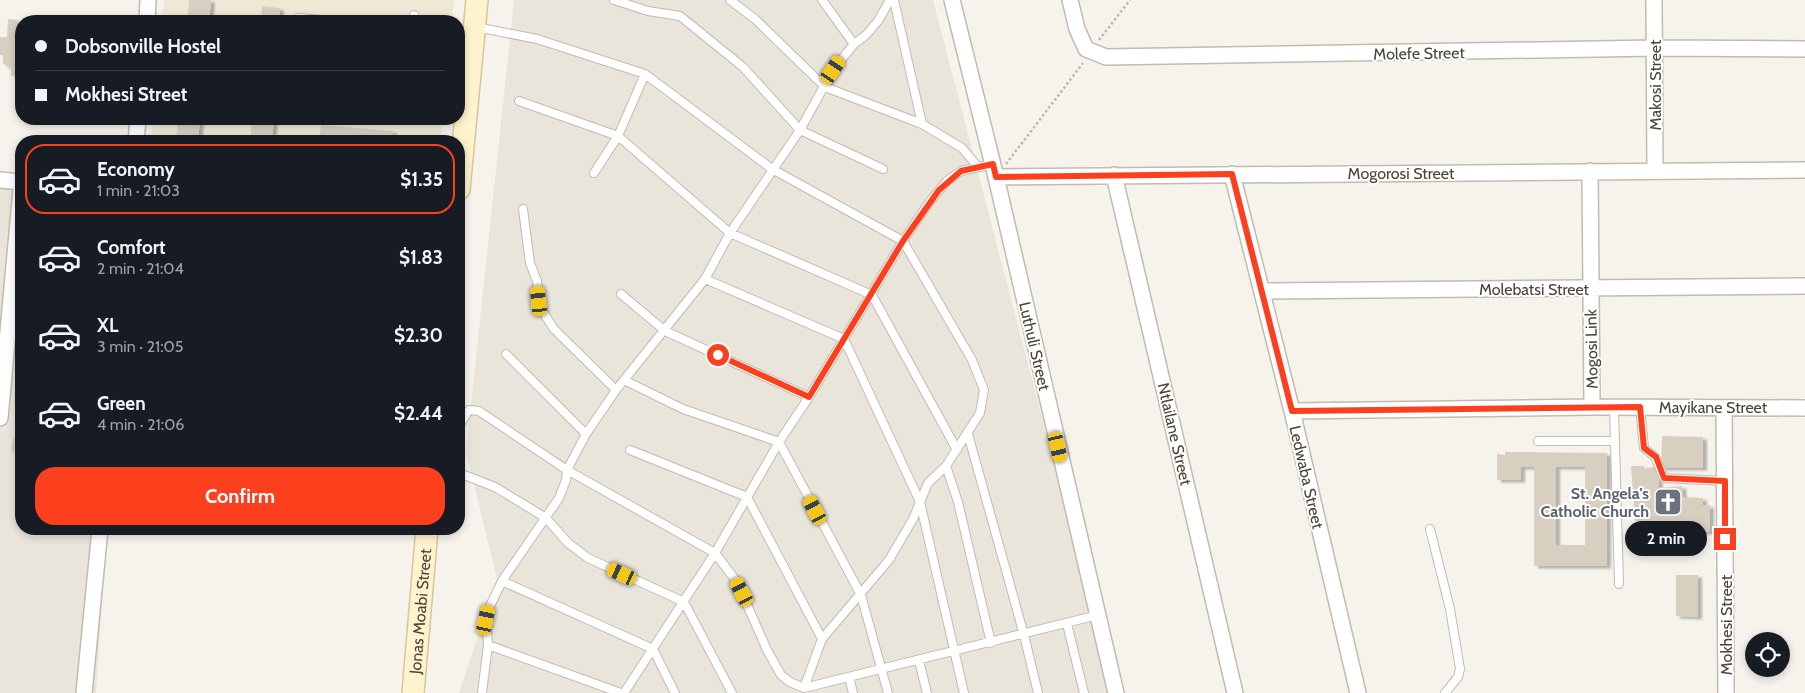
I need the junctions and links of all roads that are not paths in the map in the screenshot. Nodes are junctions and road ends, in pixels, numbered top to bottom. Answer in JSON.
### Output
{"nodes":[{"id":1,"x":148,"y":0,"type":"edge"},
{"id":2,"x":476,"y":0,"type":"edge"},
{"id":3,"x":614,"y":0,"type":"edge"},
{"id":4,"x":730,"y":0,"type":"edge"},
{"id":5,"x":822,"y":0,"type":"edge"},
{"id":6,"x":881,"y":0,"type":"edge"},
{"id":7,"x":894,"y":0,"type":"edge"},
{"id":8,"x":952,"y":0,"type":"edge"},
{"id":9,"x":1070,"y":0,"type":"edge"},
{"id":10,"x":1654,"y":0,"type":"edge"},
{"id":11,"x":888,"y":3,"type":"edge"},
{"id":12,"x":147,"y":15,"type":"edge"},
{"id":13,"x":474,"y":27,"type":"junction"},
{"id":14,"x":854,"y":44,"type":"junction"},
{"id":15,"x":1655,"y":48,"type":"junction"},
{"id":16,"x":1805,"y":49,"type":"edge"},
{"id":17,"x":465,"y":70,"type":"edge"},
{"id":18,"x":645,"y":74,"type":"junction"},
{"id":19,"x":825,"y":87,"type":"junction"},
{"id":20,"x":518,"y":101,"type":"dead end"},
{"id":21,"x":922,"y":124,"type":"junction"},
{"id":22,"x":800,"y":130,"type":"junction"},
{"id":23,"x":618,"y":136,"type":"junction"},
{"id":24,"x":772,"y":169,"type":"junction"},
{"id":25,"x":883,"y":169,"type":"dead end"},
{"id":26,"x":989,"y":169,"type":"junction"},
{"id":27,"x":1805,"y":170,"type":"edge"},
{"id":28,"x":1590,"y":171,"type":"junction"},
{"id":29,"x":1655,"y":171,"type":"junction"},
{"id":30,"x":594,"y":174,"type":"dead end"},
{"id":31,"x":1232,"y":174,"type":"junction"},
{"id":32,"x":1114,"y":175,"type":"junction"},
{"id":33,"x":0,"y":180,"type":"edge"},
{"id":34,"x":15,"y":181,"type":"edge"},
{"id":35,"x":523,"y":209,"type":"dead end"},
{"id":36,"x":15,"y":225,"type":"edge"},
{"id":37,"x":730,"y":233,"type":"junction"},
{"id":38,"x":903,"y":241,"type":"junction"},
{"id":39,"x":6,"y":278,"type":"edge"},
{"id":40,"x":705,"y":279,"type":"junction"},
{"id":41,"x":1805,"y":286,"type":"edge"},
{"id":42,"x":1590,"y":289,"type":"junction"},
{"id":43,"x":1262,"y":292,"type":"junction"},
{"id":44,"x":620,"y":294,"type":"dead end"},
{"id":45,"x":872,"y":295,"type":"junction"},
{"id":46,"x":665,"y":331,"type":"junction"},
{"id":47,"x":844,"y":339,"type":"junction"},
{"id":48,"x":506,"y":354,"type":"dead end"},
{"id":49,"x":2,"y":377,"type":"edge"},
{"id":50,"x":624,"y":380,"type":"junction"},
{"id":51,"x":616,"y":390,"type":"junction"},
{"id":52,"x":809,"y":397,"type":"junction"},
{"id":53,"x":1592,"y":407,"type":"junction"},
{"id":54,"x":1640,"y":407,"type":"junction"},
{"id":55,"x":1614,"y":408,"type":"junction"},
{"id":56,"x":1724,"y":408,"type":"junction"},
{"id":57,"x":1805,"y":408,"type":"edge"},
{"id":58,"x":1292,"y":411,"type":"junction"},
{"id":59,"x":465,"y":416,"type":"edge"},
{"id":60,"x":0,"y":418,"type":"edge"},
{"id":61,"x":586,"y":434,"type":"junction"},
{"id":62,"x":968,"y":434,"type":"junction"},
{"id":63,"x":1538,"y":441,"type":"dead end"},
{"id":64,"x":1614,"y":441,"type":"junction"},
{"id":65,"x":779,"y":442,"type":"junction"},
{"id":66,"x":630,"y":450,"type":"dead end"},
{"id":67,"x":957,"y":450,"type":"junction"},
{"id":68,"x":946,"y":466,"type":"junction"},
{"id":69,"x":566,"y":470,"type":"junction"},
{"id":70,"x":465,"y":475,"type":"edge"},
{"id":71,"x":1725,"y":481,"type":"junction"},
{"id":72,"x":747,"y":497,"type":"junction"},
{"id":73,"x":920,"y":502,"type":"junction"},
{"id":74,"x":546,"y":518,"type":"junction"},
{"id":75,"x":1430,"y":529,"type":"dead end"},
{"id":76,"x":99,"y":535,"type":"edge"},
{"id":77,"x":427,"y":535,"type":"edge"},
{"id":78,"x":715,"y":553,"type":"junction"},
{"id":79,"x":502,"y":582,"type":"junction"},
{"id":80,"x":1619,"y":584,"type":"dead end"},
{"id":81,"x":861,"y":595,"type":"junction"},
{"id":82,"x":684,"y":602,"type":"junction"},
{"id":83,"x":1098,"y":616,"type":"junction"},
{"id":84,"x":1067,"y":624,"type":"junction"},
{"id":85,"x":1024,"y":635,"type":"junction"},
{"id":86,"x":822,"y":638,"type":"junction"},
{"id":87,"x":991,"y":643,"type":"junction"},
{"id":88,"x":488,"y":644,"type":"junction"},
{"id":89,"x":653,"y":649,"type":"junction"},
{"id":90,"x":954,"y":652,"type":"junction"},
{"id":91,"x":919,"y":661,"type":"junction"},
{"id":92,"x":881,"y":670,"type":"junction"},
{"id":93,"x":849,"y":677,"type":"junction"},
{"id":94,"x":417,"y":687,"type":"edge"},
{"id":95,"x":800,"y":689,"type":"edge"},
{"id":96,"x":84,"y":693,"type":"edge"},
{"id":97,"x":482,"y":693,"type":"edge"},
{"id":98,"x":622,"y":693,"type":"edge"},
{"id":99,"x":674,"y":693,"type":"edge"},
{"id":100,"x":732,"y":693,"type":"edge"},
{"id":101,"x":852,"y":693,"type":"edge"},
{"id":102,"x":888,"y":693,"type":"edge"},
{"id":103,"x":927,"y":693,"type":"edge"},
{"id":104,"x":964,"y":693,"type":"edge"},
{"id":105,"x":1038,"y":693,"type":"edge"},
{"id":106,"x":1084,"y":693,"type":"edge"},
{"id":107,"x":1116,"y":693,"type":"edge"},
{"id":108,"x":1235,"y":693,"type":"edge"},
{"id":109,"x":1358,"y":693,"type":"edge"},
{"id":110,"x":1445,"y":693,"type":"edge"},
{"id":111,"x":1726,"y":693,"type":"edge"}],
"edges":[{"from":1,"to":12,"type":"street"},
{"from":2,"to":13,"type":"street"},
{"from":3,"to":22,"type":"lane"},
{"from":4,"to":19,"type":"lane"},
{"from":5,"to":14,"type":"lane"},
{"from":6,"to":11,"type":"lane"},
{"from":7,"to":21,"type":"lane"},
{"from":8,"to":26,"type":"street","name":"Luthuli Street"},
{"from":9,"to":15,"type":"street","name":"Molefe Street"},
{"from":10,"to":15,"type":"street","name":"Makosi Street"},
{"from":11,"to":14,"type":"lane"},
{"from":13,"to":17,"type":"street"},
{"from":13,"to":18,"type":"lane"},
{"from":14,"to":19,"type":"lane"},
{"from":15,"to":16,"type":"street","name":"Molefe Street"},
{"from":15,"to":29,"type":"street","name":"Makosi Street"},
{"from":18,"to":23,"type":"lane"},
{"from":18,"to":24,"type":"lane"},
{"from":19,"to":21,"type":"lane"},
{"from":19,"to":22,"type":"lane"},
{"from":20,"to":23,"type":"lane"},
{"from":21,"to":26,"type":"lane"},
{"from":22,"to":24,"type":"lane"},
{"from":22,"to":25,"type":"lane"},
{"from":23,"to":30,"type":"lane"},
{"from":23,"to":37,"type":"lane"},
{"from":24,"to":37,"type":"lane"},
{"from":24,"to":38,"type":"lane"},
{"from":26,"to":32,"type":"street","name":"Mogorosi Street"},
{"from":26,"to":38,"type":"lane"},
{"from":26,"to":83,"type":"street","name":"Luthuli Street"},
{"from":27,"to":29,"type":"street","name":"Mogorosi Street"},
{"from":28,"to":29,"type":"street","name":"Mogorosi Street"},
{"from":28,"to":31,"type":"street","name":"Mogorosi Street"},
{"from":28,"to":42,"type":"street","name":"Mogosi Link"},
{"from":31,"to":32,"type":"street","name":"Mogorosi Street"},
{"from":31,"to":43,"type":"street","name":"Ledwaba Street"},
{"from":32,"to":108,"type":"street","name":"Ntlailane Street"},
{"from":33,"to":34,"type":"street"},
{"from":35,"to":51,"type":"lane"},
{"from":36,"to":39,"type":"street"},
{"from":37,"to":40,"type":"lane"},
{"from":37,"to":45,"type":"lane"},
{"from":38,"to":45,"type":"lane"},
{"from":38,"to":62,"type":"lane"},
{"from":39,"to":49,"type":"street"},
{"from":40,"to":46,"type":"lane"},
{"from":40,"to":47,"type":"lane"},
{"from":41,"to":42,"type":"street","name":"Molebatsi Street"},
{"from":42,"to":43,"type":"street","name":"Molebatsi Street"},
{"from":42,"to":53,"type":"street","name":"Mogosi Link"},
{"from":43,"to":58,"type":"street","name":"Ledwaba Street"},
{"from":44,"to":46,"type":"lane"},
{"from":45,"to":47,"type":"lane"},
{"from":45,"to":67,"type":"lane"},
{"from":46,"to":50,"type":"lane"},
{"from":46,"to":52,"type":"lane"},
{"from":47,"to":52,"type":"lane"},
{"from":47,"to":73,"type":"lane"},
{"from":48,"to":61,"type":"lane"},
{"from":49,"to":60,"type":"street"},
{"from":50,"to":51,"type":"lane"},
{"from":50,"to":65,"type":"lane"},
{"from":51,"to":61,"type":"lane"},
{"from":52,"to":65,"type":"lane"},
{"from":53,"to":55,"type":"street","name":"Mayikane Street"},
{"from":53,"to":58,"type":"street","name":"Mayikane Street"},
{"from":54,"to":55,"type":"street","name":"Mayikane Street"},
{"from":54,"to":56,"type":"street","name":"Mayikane Street"},
{"from":54,"to":71,"type":"lane"},
{"from":55,"to":64,"type":"lane"},
{"from":56,"to":57,"type":"street","name":"Mayikane Street"},
{"from":56,"to":71,"type":"street","name":"Mokhesi Street"},
{"from":58,"to":109,"type":"street","name":"Ledwaba Street"},
{"from":59,"to":69,"type":"lane"},
{"from":61,"to":69,"type":"lane"},
{"from":62,"to":67,"type":"lane"},
{"from":62,"to":85,"type":"lane"},
{"from":63,"to":64,"type":"lane"},
{"from":64,"to":80,"type":"lane"},
{"from":65,"to":72,"type":"lane"},
{"from":65,"to":81,"type":"lane"},
{"from":66,"to":72,"type":"lane"},
{"from":67,"to":68,"type":"lane"},
{"from":68,"to":73,"type":"lane"},
{"from":68,"to":87,"type":"lane"},
{"from":69,"to":74,"type":"lane"},
{"from":69,"to":78,"type":"lane"},
{"from":70,"to":74,"type":"lane"},
{"from":71,"to":111,"type":"street","name":"Mokhesi Street"},
{"from":72,"to":78,"type":"lane"},
{"from":72,"to":86,"type":"lane"},
{"from":73,"to":81,"type":"lane"},
{"from":73,"to":90,"type":"lane"},
{"from":74,"to":79,"type":"lane"},
{"from":74,"to":82,"type":"lane"},
{"from":75,"to":110,"type":"lane"},
{"from":76,"to":96,"type":"street"},
{"from":77,"to":94,"type":"street","name":"Jonas Moabi Street"},
{"from":78,"to":82,"type":"lane"},
{"from":78,"to":95,"type":"lane"},
{"from":79,"to":88,"type":"lane"},
{"from":79,"to":89,"type":"lane"},
{"from":81,"to":86,"type":"lane"},
{"from":81,"to":92,"type":"lane"},
{"from":82,"to":89,"type":"lane"},
{"from":82,"to":100,"type":"lane"},
{"from":83,"to":84,"type":"lane"},
{"from":83,"to":107,"type":"street","name":"Luthuli Street"},
{"from":84,"to":85,"type":"lane"},
{"from":84,"to":106,"type":"lane"},
{"from":85,"to":87,"type":"lane"},
{"from":85,"to":105,"type":"lane"},
{"from":86,"to":95,"type":"lane"},
{"from":87,"to":90,"type":"lane"},
{"from":88,"to":97,"type":"lane"},
{"from":88,"to":98,"type":"lane"},
{"from":89,"to":98,"type":"lane"},
{"from":89,"to":99,"type":"lane"},
{"from":90,"to":91,"type":"lane"},
{"from":90,"to":104,"type":"lane"},
{"from":91,"to":92,"type":"lane"},
{"from":91,"to":103,"type":"lane"},
{"from":92,"to":93,"type":"lane"},
{"from":92,"to":102,"type":"lane"},
{"from":93,"to":95,"type":"lane"},
{"from":93,"to":101,"type":"lane"}]}
